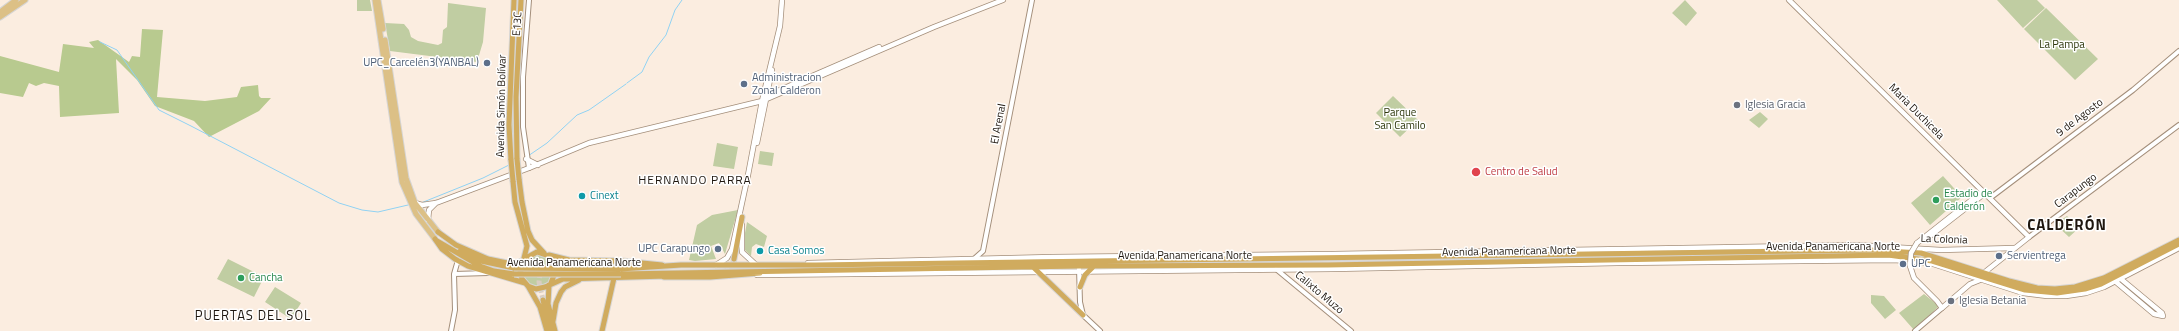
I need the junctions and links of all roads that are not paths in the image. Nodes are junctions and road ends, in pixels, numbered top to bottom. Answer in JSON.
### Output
{"nodes":[{"id":1,"x":16,"y":0,"type":"edge"},
{"id":2,"x":25,"y":0,"type":"edge"},
{"id":3,"x":375,"y":0,"type":"edge"},
{"id":4,"x":378,"y":0,"type":"edge"},
{"id":5,"x":514,"y":0,"type":"edge"},
{"id":6,"x":521,"y":0,"type":"edge"},
{"id":7,"x":529,"y":0,"type":"edge"},
{"id":8,"x":782,"y":0,"type":"edge"},
{"id":9,"x":786,"y":0,"type":"edge"},
{"id":10,"x":995,"y":0,"type":"edge"},
{"id":11,"x":1003,"y":0,"type":"edge"},
{"id":12,"x":1032,"y":0,"type":"edge"},
{"id":13,"x":1789,"y":0,"type":"edge"},
{"id":14,"x":0,"y":12,"type":"edge"},
{"id":15,"x":0,"y":17,"type":"edge"},
{"id":16,"x":2179,"y":51,"type":"edge"},
{"id":17,"x":769,"y":84,"type":"junction"},
{"id":18,"x":776,"y":91,"type":"junction"},
{"id":19,"x":762,"y":99,"type":"junction"},
{"id":20,"x":2179,"y":125,"type":"edge"},
{"id":21,"x":526,"y":159,"type":"junction"},
{"id":22,"x":538,"y":165,"type":"junction"},
{"id":23,"x":529,"y":168,"type":"junction"},
{"id":24,"x":1984,"y":192,"type":"junction"},
{"id":25,"x":1990,"y":198,"type":"junction"},
{"id":26,"x":415,"y":203,"type":"junction"},
{"id":27,"x":436,"y":203,"type":"junction"},
{"id":28,"x":742,"y":217,"type":"junction"},
{"id":29,"x":428,"y":222,"type":"junction"},
{"id":30,"x":438,"y":232,"type":"junction"},
{"id":31,"x":2029,"y":238,"type":"junction"},
{"id":32,"x":435,"y":239,"type":"junction"},
{"id":33,"x":2179,"y":240,"type":"edge"},
{"id":34,"x":2179,"y":244,"type":"edge"},
{"id":35,"x":1873,"y":245,"type":"joint"},
{"id":36,"x":1827,"y":248,"type":"junction"},
{"id":37,"x":2014,"y":248,"type":"junction"},
{"id":38,"x":2179,"y":248,"type":"edge"},
{"id":39,"x":983,"y":250,"type":"junction"},
{"id":40,"x":1598,"y":252,"type":"junction"},
{"id":41,"x":1688,"y":252,"type":"junction"},
{"id":42,"x":1672,"y":253,"type":"junction"},
{"id":43,"x":546,"y":254,"type":"junction"},
{"id":44,"x":1464,"y":255,"type":"junction"},
{"id":45,"x":1316,"y":256,"type":"junction"},
{"id":46,"x":1185,"y":257,"type":"junction"},
{"id":47,"x":1665,"y":258,"type":"junction"},
{"id":48,"x":1679,"y":258,"type":"junction"},
{"id":49,"x":1817,"y":258,"type":"junction"},
{"id":50,"x":734,"y":259,"type":"tunnel mouth"},
{"id":51,"x":974,"y":259,"type":"junction"},
{"id":52,"x":991,"y":259,"type":"junction"},
{"id":53,"x":1037,"y":259,"type":"junction"},
{"id":54,"x":458,"y":260,"type":"junction"},
{"id":55,"x":523,"y":260,"type":"junction"},
{"id":56,"x":1627,"y":261,"type":"junction"},
{"id":57,"x":969,"y":262,"type":"junction"},
{"id":58,"x":997,"y":262,"type":"junction"},
{"id":59,"x":1464,"y":262,"type":"junction"},
{"id":60,"x":654,"y":263,"type":"junction"},
{"id":61,"x":755,"y":264,"type":"junction"},
{"id":62,"x":790,"y":264,"type":"junction"},
{"id":63,"x":562,"y":265,"type":"tunnel mouth"},
{"id":64,"x":663,"y":265,"type":"junction"},
{"id":65,"x":716,"y":265,"type":"junction"},
{"id":66,"x":1076,"y":266,"type":"junction"},
{"id":67,"x":1094,"y":266,"type":"junction"},
{"id":68,"x":1185,"y":266,"type":"junction"},
{"id":69,"x":1911,"y":266,"type":"junction"},
{"id":70,"x":1238,"y":267,"type":"junction"},
{"id":71,"x":1035,"y":269,"type":"junction"},
{"id":72,"x":1276,"y":269,"type":"junction"},
{"id":73,"x":1089,"y":270,"type":"junction"},
{"id":74,"x":514,"y":271,"type":"junction"},
{"id":75,"x":621,"y":271,"type":"junction"},
{"id":76,"x":769,"y":271,"type":"junction"},
{"id":77,"x":1985,"y":272,"type":"junction"},
{"id":78,"x":488,"y":273,"type":"junction"},
{"id":79,"x":454,"y":274,"type":"junction"},
{"id":80,"x":710,"y":275,"type":"dead end"},
{"id":81,"x":753,"y":275,"type":"junction"},
{"id":82,"x":649,"y":277,"type":"junction"},
{"id":83,"x":1971,"y":277,"type":"junction"},
{"id":84,"x":582,"y":278,"type":"junction"},
{"id":85,"x":614,"y":278,"type":"junction"},
{"id":86,"x":2122,"y":279,"type":"junction"},
{"id":87,"x":1981,"y":280,"type":"junction"},
{"id":88,"x":2116,"y":282,"type":"junction"},
{"id":89,"x":550,"y":284,"type":"junction"},
{"id":90,"x":1970,"y":284,"type":"junction"},
{"id":91,"x":527,"y":285,"type":"junction"},
{"id":92,"x":1080,"y":287,"type":"junction"},
{"id":93,"x":543,"y":300,"type":"tunnel mouth"},
{"id":94,"x":1081,"y":304,"type":"junction"},
{"id":95,"x":1947,"y":304,"type":"junction"},
{"id":96,"x":1075,"y":307,"type":"junction"},
{"id":97,"x":1942,"y":308,"type":"junction"},
{"id":98,"x":1083,"y":315,"type":"junction"},
{"id":99,"x":553,"y":321,"type":"junction"},
{"id":100,"x":451,"y":331,"type":"edge"},
{"id":101,"x":547,"y":331,"type":"edge"},
{"id":102,"x":550,"y":331,"type":"edge"},
{"id":103,"x":555,"y":331,"type":"edge"},
{"id":104,"x":602,"y":331,"type":"edge"},
{"id":105,"x":1100,"y":331,"type":"edge"},
{"id":106,"x":1351,"y":331,"type":"edge"},
{"id":107,"x":1915,"y":331,"type":"edge"}],
"edges":[{"from":1,"to":14,"type":"main road"},
{"from":2,"to":15,"type":"main road"},
{"from":3,"to":32,"type":"main road","name":"Avenida Panamericana Norte"},
{"from":4,"to":26,"type":"main road","name":"Avenida Panamericana Norte"},
{"from":5,"to":55,"type":"highway","name":"Avenida Simón Bolívar","bridge":true},
{"from":6,"to":43,"type":"highway","name":"Avenida Simón Bolívar","bridge":true},
{"from":7,"to":21,"type":"street","name":"E13C"},
{"from":8,"to":19,"type":"main road"},
{"from":9,"to":17,"type":"main road"},
{"from":10,"to":18,"type":"main road"},
{"from":11,"to":19,"type":"main road"},
{"from":12,"to":39,"type":"street","name":"El Arenal"},
{"from":13,"to":24,"type":"main road","name":"Maria Duchicela"},
{"from":16,"to":25,"type":"street","name":"9 de Agosto"},
{"from":17,"to":18,"type":"main road"},
{"from":17,"to":19,"type":"main road"},
{"from":18,"to":19,"type":"main road"},
{"from":19,"to":22,"type":"main road"},
{"from":19,"to":28,"type":"main road"},
{"from":19,"to":65,"type":"main road"},
{"from":20,"to":31,"type":"street","name":"Carapungo"},
{"from":21,"to":22,"type":"main road"},
{"from":21,"to":23,"type":"street","name":"E13C"},
{"from":22,"to":23,"type":"main road"},
{"from":23,"to":27,"type":"main road"},
{"from":24,"to":25,"type":"main road","name":"Maria Duchicela"},
{"from":24,"to":69,"type":"main road","bridge":true},
{"from":25,"to":31,"type":"main road","name":"Maria Duchicela"},
{"from":26,"to":27,"type":"main road"},
{"from":26,"to":29,"type":"main road","name":"Avenida Panamericana Norte"},
{"from":27,"to":29,"type":"main road"},
{"from":28,"to":50,"type":"highway"},
{"from":28,"to":61,"type":"main road"},
{"from":29,"to":30,"type":"main road","name":"Avenida Panamericana Norte"},
{"from":30,"to":55,"type":"highway"},
{"from":30,"to":74,"type":"highway","name":"Avenida Panamericana Norte"},
{"from":31,"to":37,"type":"main road","name":"Carapungo"},
{"from":32,"to":54,"type":"highway"},
{"from":32,"to":74,"type":"highway","name":"Avenida Panamericana Norte"},
{"from":33,"to":77,"type":"highway","name":"Avenida Panamericana Norte"},
{"from":34,"to":49,"type":"highway","name":"Avenida Panamericana Norte"},
{"from":35,"to":36,"type":"main road","name":"Avenida Panamericana Norte"},
{"from":35,"to":37,"type":"main road","name":"La Colonia"},
{"from":36,"to":40,"type":"main road","name":"Avenida Panamericana Norte"},
{"from":36,"to":41,"type":"highway","name":"Avenida Panamericana Norte"},
{"from":36,"to":77,"type":"highway","name":"Avenida Panamericana Norte"},
{"from":37,"to":77,"type":"main road","name":"Carapungo"},
{"from":38,"to":86,"type":"main road","name":"Avenida Panamericana Norte"},
{"from":39,"to":51,"type":"street"},
{"from":39,"to":52,"type":"street"},
{"from":40,"to":42,"type":"highway","name":"Avenida Panamericana Norte"},
{"from":40,"to":44,"type":"highway","name":"Avenida Panamericana Norte"},
{"from":40,"to":45,"type":"main road","name":"Avenida Panamericana Norte"},
{"from":41,"to":42,"type":"highway","name":"Avenida Panamericana Norte"},
{"from":41,"to":48,"type":"highway"},
{"from":42,"to":47,"type":"highway"},
{"from":43,"to":55,"type":"highway"},
{"from":43,"to":60,"type":"highway"},
{"from":43,"to":89,"type":"highway"},
{"from":44,"to":45,"type":"highway","name":"Avenida Panamericana Norte"},
{"from":44,"to":59,"type":"highway"},
{"from":45,"to":46,"type":"highway","name":"Avenida Panamericana Norte"},
{"from":46,"to":53,"type":"main road","name":"Avenida Panamericana Norte"},
{"from":46,"to":66,"type":"highway","name":"Avenida Panamericana Norte"},
{"from":46,"to":68,"type":"highway"},
{"from":47,"to":48,"type":"highway","name":"Avenida Panamericana Norte"},
{"from":47,"to":56,"type":"highway","name":"Avenida Panamericana Norte"},
{"from":48,"to":49,"type":"highway","name":"Avenida Panamericana Norte"},
{"from":49,"to":56,"type":"main road","name":"Avenida Panamericana Norte"},
{"from":49,"to":83,"type":"main road","name":"Avenida Panamericana Norte"},
{"from":51,"to":52,"type":"main road","name":"Avenida Panamericana Norte"},
{"from":51,"to":57,"type":"street"},
{"from":51,"to":62,"type":"main road","name":"Avenida Panamericana Norte"},
{"from":52,"to":53,"type":"main road","name":"Avenida Panamericana Norte"},
{"from":52,"to":58,"type":"street"},
{"from":53,"to":58,"type":"highway","name":"Avenida Panamericana Norte"},
{"from":53,"to":66,"type":"highway","name":"Avenida Panamericana Norte"},
{"from":54,"to":78,"type":"highway"},
{"from":54,"to":79,"type":"street"},
{"from":55,"to":91,"type":"highway"},
{"from":56,"to":59,"type":"highway","name":"Avenida Panamericana Norte"},
{"from":56,"to":72,"type":"main road","name":"Avenida Panamericana Norte"},
{"from":57,"to":58,"type":"highway","name":"Avenida Panamericana Norte"},
{"from":57,"to":62,"type":"highway","name":"Avenida Panamericana Norte"},
{"from":59,"to":70,"type":"highway","name":"Avenida Panamericana Norte"},
{"from":60,"to":63,"type":"highway"},
{"from":60,"to":64,"type":"highway"},
{"from":61,"to":62,"type":"highway","name":"Avenida Panamericana Norte"},
{"from":61,"to":65,"type":"highway","name":"Avenida Panamericana Norte"},
{"from":64,"to":65,"type":"highway","name":"Avenida Panamericana Norte"},
{"from":64,"to":75,"type":"highway","name":"Avenida Panamericana Norte"},
{"from":66,"to":67,"type":"highway","name":"Avenida Panamericana Norte"},
{"from":66,"to":71,"type":"highway","name":"Avenida Panamericana Norte"},
{"from":66,"to":73,"type":"main road","name":"Avenida Panamericana Norte"},
{"from":66,"to":92,"type":"street"},
{"from":67,"to":68,"type":"highway","name":"Avenida Panamericana Norte"},
{"from":67,"to":73,"type":"highway"},
{"from":68,"to":70,"type":"highway","name":"Avenida Panamericana Norte"},
{"from":69,"to":95,"type":"main road"},
{"from":69,"to":97,"type":"main road"},
{"from":70,"to":72,"type":"main road","name":"Avenida Panamericana Norte"},
{"from":70,"to":73,"type":"main road","name":"Avenida Panamericana Norte"},
{"from":71,"to":76,"type":"highway","name":"Avenida Panamericana Norte"},
{"from":71,"to":81,"type":"main road","name":"Avenida Panamericana Norte"},
{"from":71,"to":96,"type":"highway"},
{"from":72,"to":106,"type":"street","name":"Calixto Muzo"},
{"from":73,"to":92,"type":"highway"},
{"from":74,"to":75,"type":"highway","name":"Avenida Panamericana Norte","bridge":true},
{"from":75,"to":76,"type":"highway","name":"Avenida Panamericana Norte"},
{"from":76,"to":81,"type":"highway"},
{"from":78,"to":79,"type":"street"},
{"from":78,"to":91,"type":"highway"},
{"from":79,"to":100,"type":"street"},
{"from":80,"to":82,"type":"highway"},
{"from":81,"to":82,"type":"highway"},
{"from":82,"to":85,"type":"highway"},
{"from":83,"to":87,"type":"main road","name":"Avenida Panamericana Norte"},
{"from":83,"to":90,"type":"main road"},
{"from":84,"to":85,"type":"highway"},
{"from":84,"to":89,"type":"highway"},
{"from":84,"to":99,"type":"highway"},
{"from":85,"to":104,"type":"highway"},
{"from":86,"to":88,"type":"main road","name":"Avenida Panamericana Norte"},
{"from":86,"to":88,"type":"main road"},
{"from":87,"to":88,"type":"main road","name":"Avenida Panamericana Norte"},
{"from":87,"to":90,"type":"main road"},
{"from":89,"to":91,"type":"highway"},
{"from":89,"to":99,"type":"highway"},
{"from":90,"to":95,"type":"main road"},
{"from":91,"to":101,"type":"highway"},
{"from":92,"to":94,"type":"street"},
{"from":93,"to":102,"type":"highway"},
{"from":94,"to":96,"type":"street"},
{"from":94,"to":98,"type":"street"},
{"from":95,"to":97,"type":"main road"},
{"from":96,"to":98,"type":"highway"},
{"from":97,"to":107,"type":"street"},
{"from":98,"to":105,"type":"street"},
{"from":99,"to":103,"type":"highway"}]}
